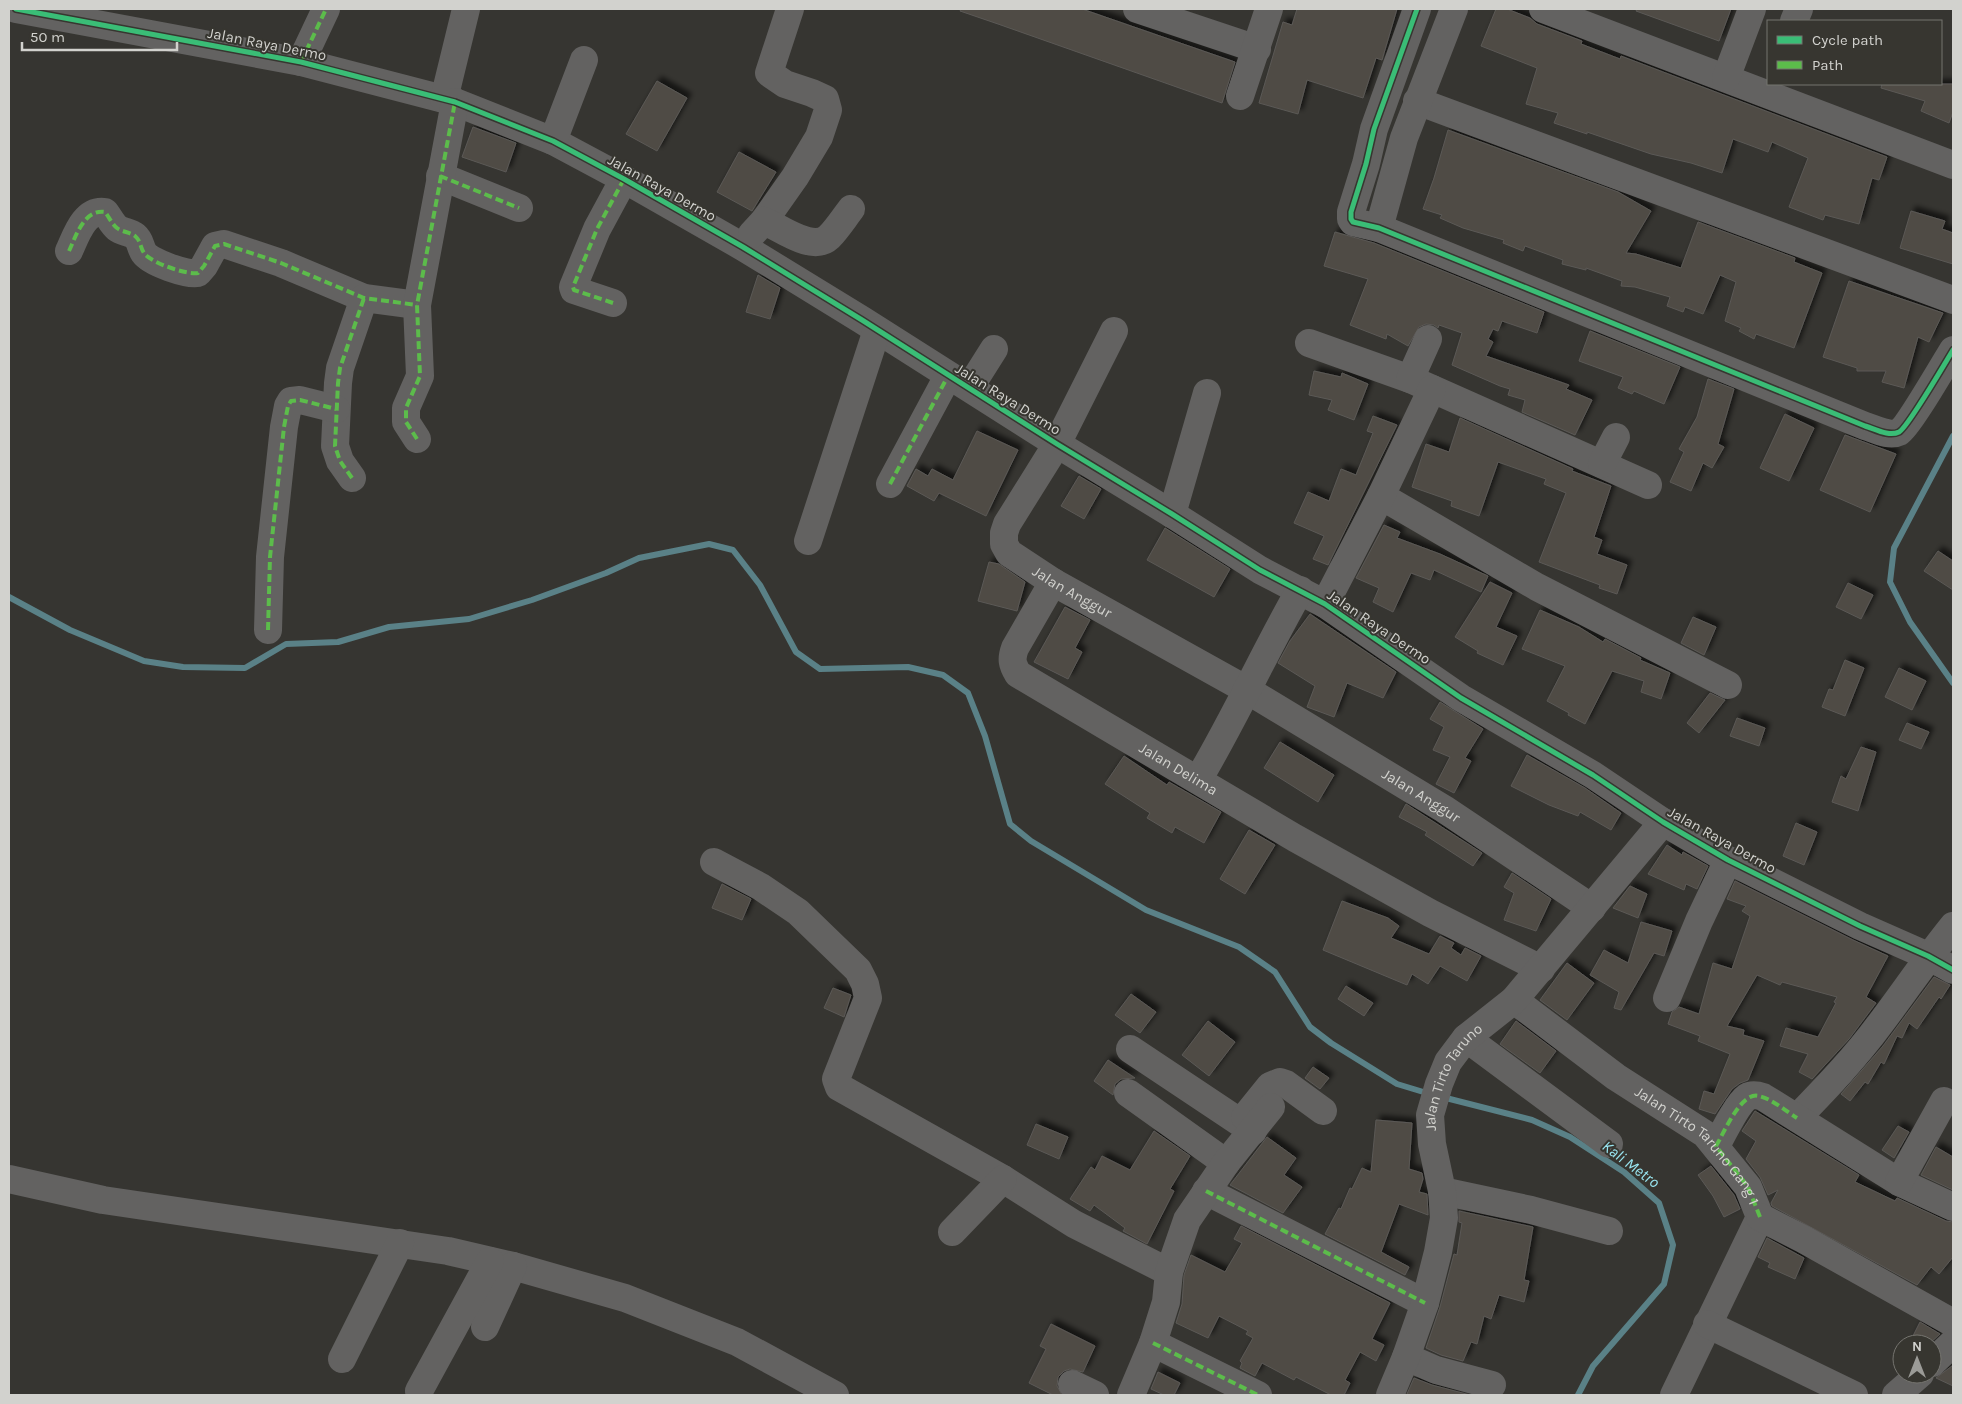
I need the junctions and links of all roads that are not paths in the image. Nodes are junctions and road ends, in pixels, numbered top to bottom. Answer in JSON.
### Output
{"nodes":[{"id":1,"x":16,"y":9,"type":"edge"},
{"id":2,"x":326,"y":9,"type":"edge"},
{"id":3,"x":466,"y":9,"type":"edge"},
{"id":4,"x":790,"y":9,"type":"edge"},
{"id":5,"x":1138,"y":9,"type":"edge"},
{"id":6,"x":1270,"y":9,"type":"edge"},
{"id":7,"x":1417,"y":9,"type":"edge"},
{"id":8,"x":1454,"y":9,"type":"edge"},
{"id":9,"x":1543,"y":9,"type":"edge"},
{"id":10,"x":1752,"y":9,"type":"edge"},
{"id":11,"x":1257,"y":49,"type":"junction"},
{"id":12,"x":584,"y":60,"type":"dead end"},
{"id":13,"x":301,"y":62,"type":"junction"},
{"id":14,"x":1726,"y":78,"type":"junction"},
{"id":15,"x":1770,"y":89,"type":"edge"},
{"id":16,"x":1240,"y":96,"type":"dead end"},
{"id":17,"x":449,"y":100,"type":"junction"},
{"id":18,"x":1417,"y":101,"type":"junction"},
{"id":19,"x":553,"y":142,"type":"junction"},
{"id":20,"x":1953,"y":165,"type":"edge"},
{"id":21,"x":440,"y":176,"type":"junction"},
{"id":22,"x":624,"y":179,"type":"junction"},
{"id":23,"x":519,"y":208,"type":"dead end"},
{"id":24,"x":851,"y":208,"type":"dead end"},
{"id":25,"x":764,"y":221,"type":"junction"},
{"id":26,"x":1379,"y":228,"type":"junction"},
{"id":27,"x":743,"y":247,"type":"junction"},
{"id":28,"x":69,"y":251,"type":"dead end"},
{"id":29,"x":364,"y":298,"type":"junction"},
{"id":30,"x":1953,"y":300,"type":"edge"},
{"id":31,"x":613,"y":303,"type":"dead end"},
{"id":32,"x":417,"y":305,"type":"junction"},
{"id":33,"x":877,"y":330,"type":"junction"},
{"id":34,"x":1114,"y":331,"type":"dead end"},
{"id":35,"x":1428,"y":339,"type":"dead end"},
{"id":36,"x":1309,"y":343,"type":"dead end"},
{"id":37,"x":994,"y":348,"type":"dead end"},
{"id":38,"x":1953,"y":350,"type":"edge"},
{"id":39,"x":959,"y":382,"type":"junction"},
{"id":40,"x":1421,"y":384,"type":"junction"},
{"id":41,"x":1207,"y":393,"type":"dead end"},
{"id":42,"x":336,"y":409,"type":"junction"},
{"id":43,"x":1616,"y":437,"type":"dead end"},
{"id":44,"x":416,"y":439,"type":"dead end"},
{"id":45,"x":1057,"y":444,"type":"junction"},
{"id":46,"x":1602,"y":464,"type":"junction"},
{"id":47,"x":352,"y":478,"type":"dead end"},
{"id":48,"x":890,"y":484,"type":"dead end"},
{"id":49,"x":1648,"y":485,"type":"dead end"},
{"id":50,"x":1381,"y":496,"type":"junction"},
{"id":51,"x":1172,"y":514,"type":"junction"},
{"id":52,"x":808,"y":541,"type":"dead end"},
{"id":53,"x":1053,"y":582,"type":"junction"},
{"id":54,"x":1300,"y":590,"type":"junction"},
{"id":55,"x":1325,"y":604,"type":"junction"},
{"id":56,"x":268,"y":630,"type":"dead end"},
{"id":57,"x":1728,"y":685,"type":"dead end"},
{"id":58,"x":1247,"y":690,"type":"junction"},
{"id":59,"x":1198,"y":780,"type":"junction"},
{"id":60,"x":1663,"y":822,"type":"junction"},
{"id":61,"x":1728,"y":860,"type":"junction"},
{"id":62,"x":714,"y":862,"type":"dead end"},
{"id":63,"x":1592,"y":908,"type":"junction"},
{"id":64,"x":1953,"y":926,"type":"edge"},
{"id":65,"x":1928,"y":956,"type":"junction"},
{"id":66,"x":1541,"y":969,"type":"junction"},
{"id":67,"x":1953,"y":970,"type":"edge"},
{"id":68,"x":1667,"y":998,"type":"dead end"},
{"id":69,"x":1514,"y":1000,"type":"junction"},
{"id":70,"x":1466,"y":1038,"type":"junction"},
{"id":71,"x":1130,"y":1049,"type":"dead end"},
{"id":72,"x":1128,"y":1094,"type":"dead end"},
{"id":73,"x":1944,"y":1101,"type":"dead end"},
{"id":74,"x":1271,"y":1107,"type":"dead end"},
{"id":75,"x":1323,"y":1111,"type":"dead end"},
{"id":76,"x":1797,"y":1118,"type":"junction"},
{"id":77,"x":1247,"y":1126,"type":"junction"},
{"id":78,"x":1609,"y":1144,"type":"dead end"},
{"id":79,"x":1716,"y":1146,"type":"junction"},
{"id":80,"x":1226,"y":1163,"type":"junction"},
{"id":81,"x":9,"y":1179,"type":"edge"},
{"id":82,"x":1003,"y":1179,"type":"junction"},
{"id":83,"x":1899,"y":1182,"type":"junction"},
{"id":84,"x":1206,"y":1191,"type":"junction"},
{"id":85,"x":1442,"y":1192,"type":"junction"},
{"id":86,"x":1953,"y":1207,"type":"edge"},
{"id":87,"x":1760,"y":1217,"type":"junction"},
{"id":88,"x":1609,"y":1231,"type":"dead end"},
{"id":89,"x":952,"y":1232,"type":"dead end"},
{"id":90,"x":400,"y":1243,"type":"junction"},
{"id":91,"x":502,"y":1264,"type":"junction"},
{"id":92,"x":1169,"y":1272,"type":"junction"},
{"id":93,"x":1425,"y":1302,"type":"junction"},
{"id":94,"x":1953,"y":1323,"type":"edge"},
{"id":95,"x":1708,"y":1324,"type":"junction"},
{"id":96,"x":485,"y":1327,"type":"dead end"},
{"id":97,"x":1953,"y":1343,"type":"edge"},
{"id":98,"x":1153,"y":1344,"type":"junction"},
{"id":99,"x":1942,"y":1353,"type":"edge"},
{"id":100,"x":1406,"y":1357,"type":"junction"},
{"id":101,"x":342,"y":1359,"type":"dead end"},
{"id":102,"x":1909,"y":1384,"type":"edge"},
{"id":103,"x":1492,"y":1385,"type":"dead end"},
{"id":104,"x":419,"y":1391,"type":"dead end"},
{"id":105,"x":1849,"y":1394,"type":"edge"},
{"id":106,"x":835,"y":1395,"type":"edge"},
{"id":107,"x":1131,"y":1395,"type":"edge"},
{"id":108,"x":1258,"y":1395,"type":"edge"},
{"id":109,"x":1390,"y":1395,"type":"edge"},
{"id":110,"x":1674,"y":1395,"type":"edge"},
{"id":111,"x":1896,"y":1395,"type":"edge"}],
"edges":[{"from":1,"to":13,"type":"street","name":"Jalan Raya Dermo"},
{"from":2,"to":13,"type":"street"},
{"from":3,"to":17,"type":"street"},
{"from":4,"to":25,"type":"street"},
{"from":5,"to":11,"type":"street"},
{"from":6,"to":11,"type":"street"},
{"from":7,"to":26,"type":"street"},
{"from":8,"to":18,"type":"street"},
{"from":9,"to":14,"type":"street"},
{"from":10,"to":14,"type":"street"},
{"from":11,"to":16,"type":"street"},
{"from":12,"to":19,"type":"street"},
{"from":13,"to":17,"type":"street","name":"Jalan Raya Dermo"},
{"from":14,"to":15,"type":"street"},
{"from":15,"to":20,"type":"street"},
{"from":17,"to":19,"type":"street","name":"Jalan Raya Dermo"},
{"from":17,"to":21,"type":"street"},
{"from":18,"to":26,"type":"street"},
{"from":18,"to":30,"type":"street"},
{"from":19,"to":22,"type":"street","name":"Jalan Raya Dermo"},
{"from":21,"to":23,"type":"street"},
{"from":21,"to":32,"type":"street"},
{"from":22,"to":27,"type":"street","name":"Jalan Raya Dermo"},
{"from":22,"to":31,"type":"street"},
{"from":24,"to":25,"type":"street"},
{"from":25,"to":27,"type":"street"},
{"from":26,"to":38,"type":"street"},
{"from":27,"to":33,"type":"street","name":"Jalan Raya Dermo"},
{"from":28,"to":29,"type":"street"},
{"from":29,"to":32,"type":"street"},
{"from":29,"to":42,"type":"street"},
{"from":32,"to":44,"type":"street"},
{"from":33,"to":39,"type":"street","name":"Jalan Raya Dermo"},
{"from":33,"to":52,"type":"street"},
{"from":34,"to":45,"type":"street","name":"Jalan Anggur"},
{"from":35,"to":40,"type":"street"},
{"from":36,"to":40,"type":"street"},
{"from":37,"to":39,"type":"street"},
{"from":39,"to":45,"type":"street","name":"Jalan Raya Dermo"},
{"from":39,"to":48,"type":"street"},
{"from":40,"to":46,"type":"street"},
{"from":40,"to":50,"type":"street"},
{"from":41,"to":51,"type":"street"},
{"from":42,"to":47,"type":"street"},
{"from":42,"to":56,"type":"street"},
{"from":43,"to":46,"type":"street"},
{"from":45,"to":51,"type":"street","name":"Jalan Raya Dermo"},
{"from":45,"to":53,"type":"street","name":"Jalan Anggur"},
{"from":46,"to":49,"type":"street"},
{"from":50,"to":55,"type":"street"},
{"from":50,"to":57,"type":"street"},
{"from":51,"to":54,"type":"street","name":"Jalan Raya Dermo"},
{"from":53,"to":58,"type":"street","name":"Jalan Anggur"},
{"from":53,"to":59,"type":"street","name":"Jalan Delima"},
{"from":54,"to":55,"type":"street","name":"Jalan Raya Dermo"},
{"from":54,"to":58,"type":"street"},
{"from":55,"to":60,"type":"street","name":"Jalan Raya Dermo"},
{"from":58,"to":59,"type":"street"},
{"from":58,"to":63,"type":"street","name":"Jalan Anggur"},
{"from":59,"to":66,"type":"street","name":"Jalan Delima"},
{"from":60,"to":61,"type":"street","name":"Jalan Raya Dermo"},
{"from":60,"to":63,"type":"street","name":"Jalan Tirto Taruno"},
{"from":61,"to":65,"type":"street","name":"Jalan Raya Dermo"},
{"from":61,"to":68,"type":"street"},
{"from":62,"to":82,"type":"street"},
{"from":63,"to":66,"type":"street","name":"Jalan Tirto Taruno"},
{"from":64,"to":65,"type":"street"},
{"from":65,"to":67,"type":"street","name":"Jalan Raya Dermo"},
{"from":65,"to":76,"type":"street"},
{"from":66,"to":69,"type":"street","name":"Jalan Tirto Taruno"},
{"from":69,"to":70,"type":"street","name":"Jalan Tirto Taruno"},
{"from":69,"to":79,"type":"street","name":"Jalan Tirto Taruno Gang 1"},
{"from":70,"to":78,"type":"street"},
{"from":70,"to":85,"type":"street","name":"Jalan Tirto Taruno"},
{"from":71,"to":77,"type":"street"},
{"from":72,"to":80,"type":"street"},
{"from":73,"to":83,"type":"street"},
{"from":74,"to":77,"type":"street"},
{"from":75,"to":77,"type":"street"},
{"from":76,"to":79,"type":"street"},
{"from":76,"to":83,"type":"street"},
{"from":77,"to":80,"type":"street"},
{"from":79,"to":87,"type":"street","name":"Jalan Tirto Taruno Gang 1"},
{"from":80,"to":84,"type":"street"},
{"from":81,"to":90,"type":"street"},
{"from":82,"to":89,"type":"street"},
{"from":82,"to":92,"type":"street"},
{"from":83,"to":86,"type":"street"},
{"from":84,"to":92,"type":"street"},
{"from":84,"to":93,"type":"street"},
{"from":85,"to":88,"type":"street"},
{"from":85,"to":93,"type":"street","name":"Jalan Tirto Taruno"},
{"from":87,"to":94,"type":"street"},
{"from":87,"to":95,"type":"street","name":"Jalan Tirto Taruno Gang 1"},
{"from":90,"to":91,"type":"street"},
{"from":90,"to":101,"type":"street"},
{"from":91,"to":96,"type":"street"},
{"from":91,"to":104,"type":"street"},
{"from":91,"to":106,"type":"street"},
{"from":92,"to":98,"type":"street"},
{"from":93,"to":100,"type":"street","name":"Jalan Tirto Taruno"},
{"from":95,"to":105,"type":"street"},
{"from":95,"to":110,"type":"street","name":"Jalan Tirto Taruno Gang 1"},
{"from":97,"to":99,"type":"street"},
{"from":98,"to":107,"type":"street"},
{"from":98,"to":108,"type":"street"},
{"from":100,"to":103,"type":"street"},
{"from":100,"to":109,"type":"street","name":"Jalan Tirto Taruno"},
{"from":102,"to":111,"type":"street"}]}
